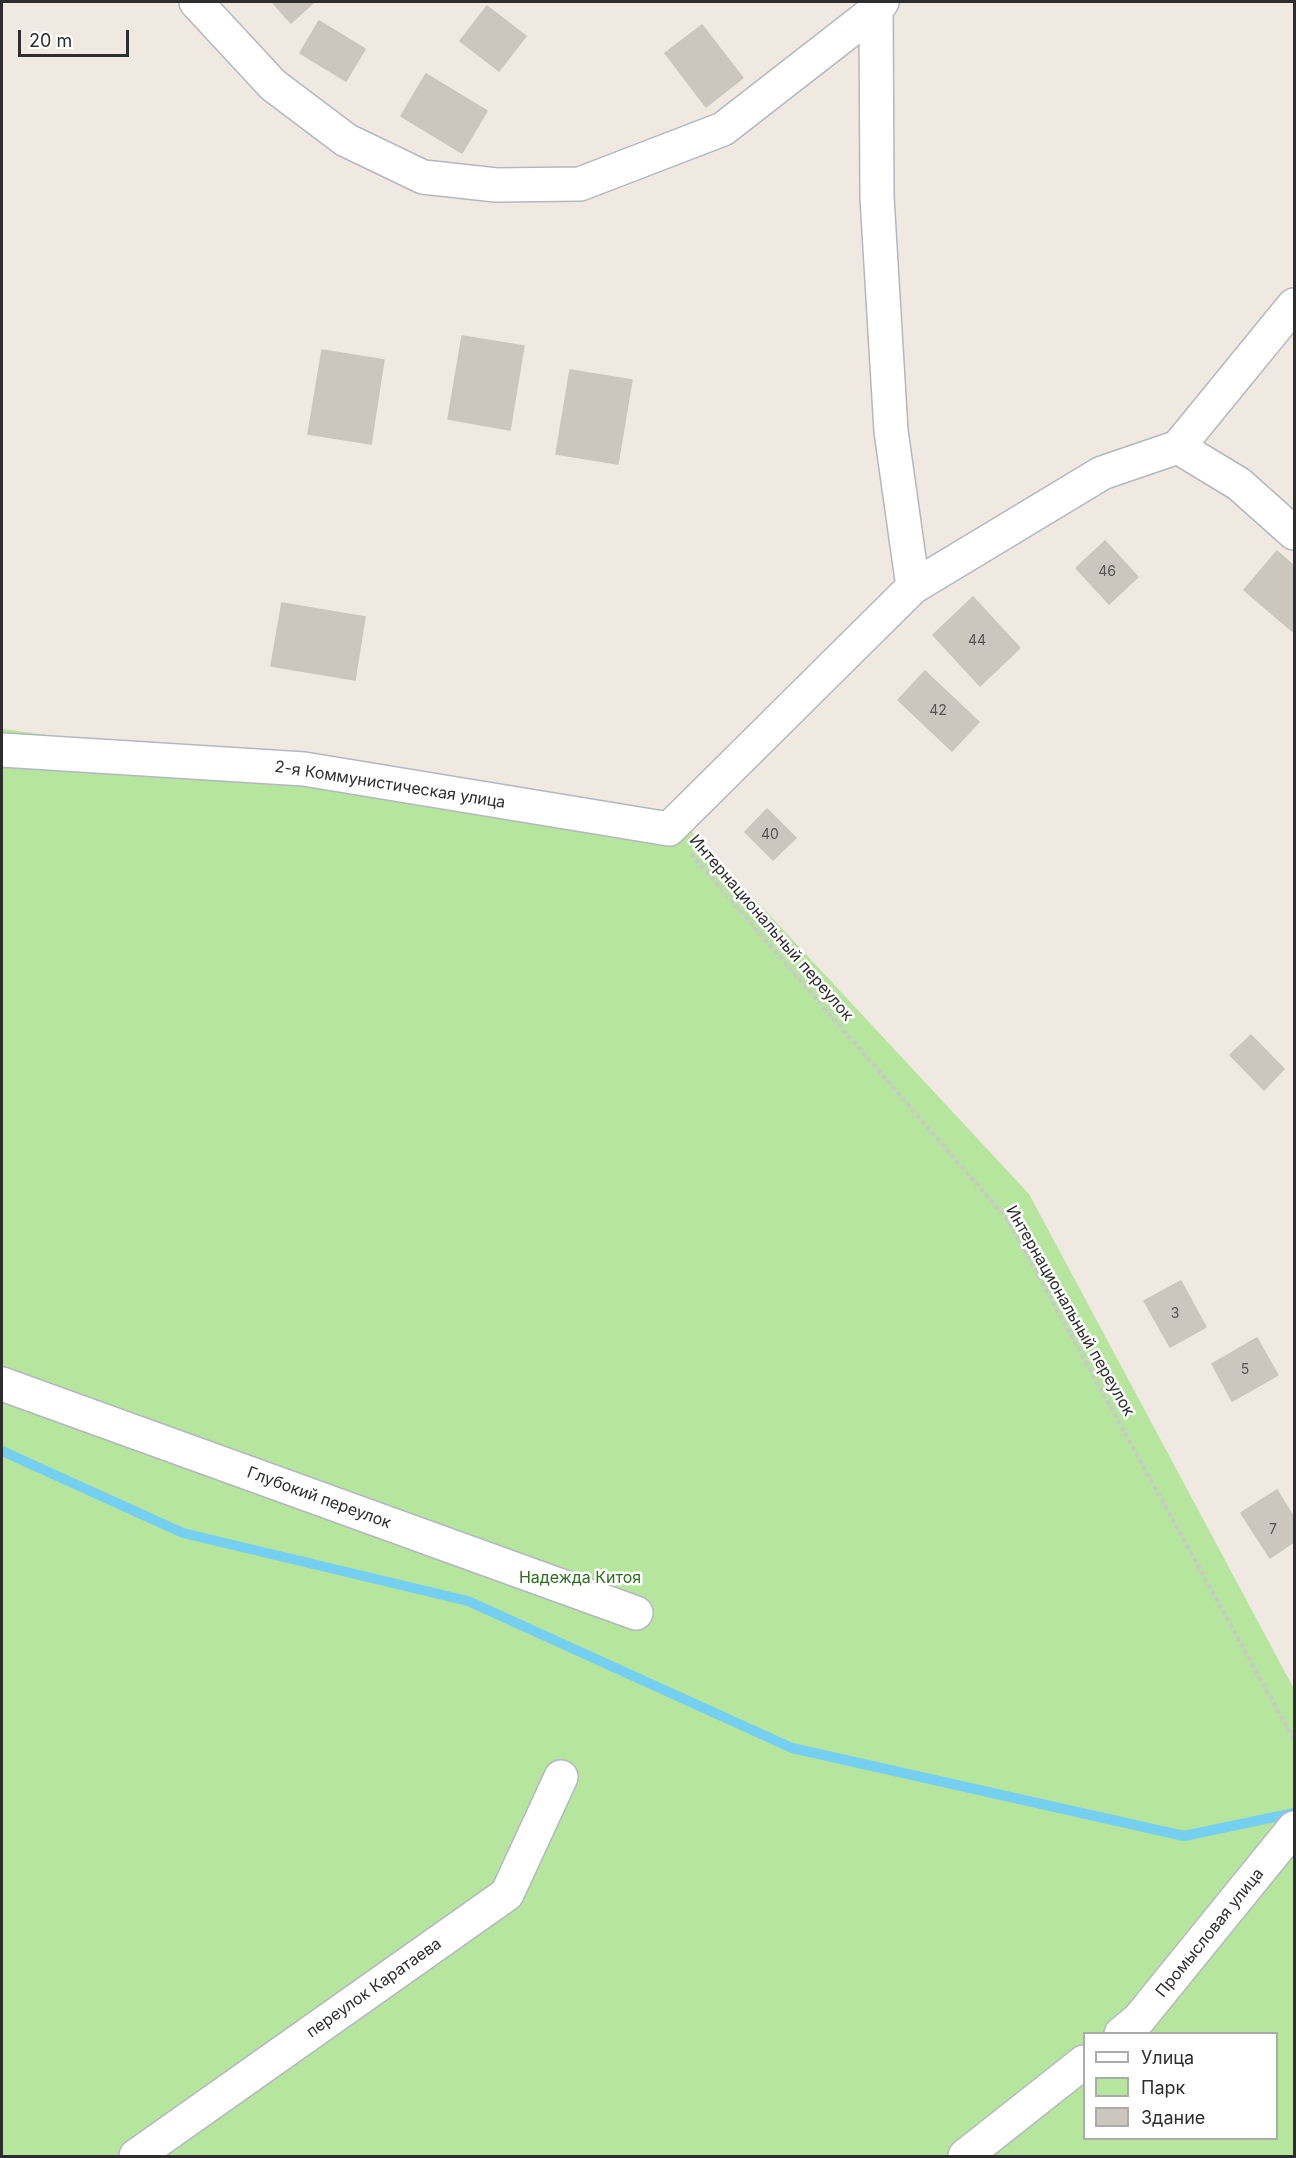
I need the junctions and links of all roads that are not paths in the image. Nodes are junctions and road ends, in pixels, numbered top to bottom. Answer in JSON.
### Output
{"nodes":[{"id":1,"x":196,"y":2,"type":"edge"},
{"id":2,"x":879,"y":6,"type":"edge"},
{"id":3,"x":1294,"y":305,"type":"edge"},
{"id":4,"x":1178,"y":447,"type":"junction"},
{"id":5,"x":1294,"y":533,"type":"edge"},
{"id":6,"x":913,"y":587,"type":"junction"},
{"id":7,"x":2,"y":750,"type":"edge"},
{"id":8,"x":2,"y":1384,"type":"edge"},
{"id":9,"x":636,"y":1613,"type":"dead end"},
{"id":10,"x":561,"y":1777,"type":"dead end"},
{"id":11,"x":1294,"y":1828,"type":"edge"},
{"id":12,"x":1123,"y":2032,"type":"edge"},
{"id":13,"x":1083,"y":2063,"type":"edge"},
{"id":14,"x":136,"y":2157,"type":"edge"},
{"id":15,"x":965,"y":2157,"type":"edge"}],
"edges":[{"from":1,"to":2,"type":"street"},
{"from":2,"to":6,"type":"street"},
{"from":3,"to":4,"type":"street"},
{"from":4,"to":5,"type":"street"},
{"from":4,"to":6,"type":"street"},
{"from":6,"to":7,"type":"street","name":"2-я Коммунистическая улица"},
{"from":8,"to":9,"type":"street","name":"Глубокий переулок"},
{"from":10,"to":14,"type":"street","name":"переулок Каратаева"},
{"from":11,"to":12,"type":"street","name":"Промысловая улица"},
{"from":13,"to":15,"type":"street"}]}
